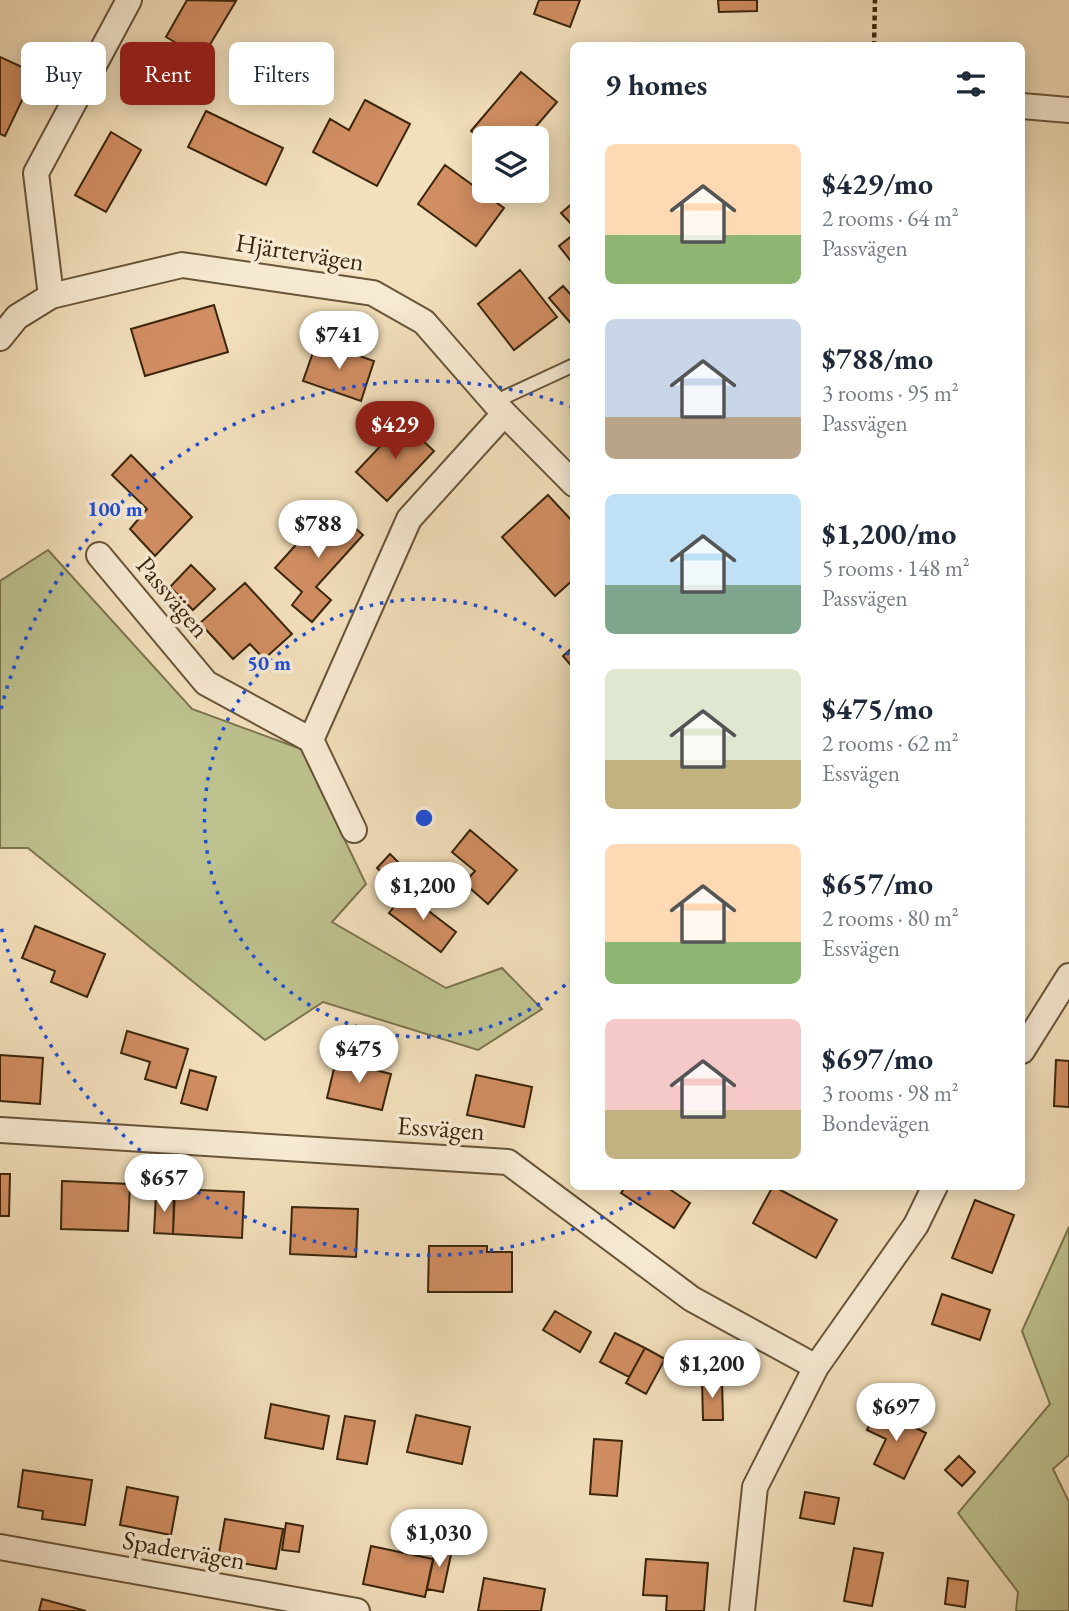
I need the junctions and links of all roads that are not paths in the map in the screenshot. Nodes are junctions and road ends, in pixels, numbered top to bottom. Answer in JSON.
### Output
{"nodes":[{"id":1,"x":129,"y":0,"type":"edge"},
{"id":2,"x":1025,"y":106,"type":"edge"},
{"id":3,"x":1069,"y":110,"type":"edge"},
{"id":4,"x":51,"y":296,"type":"junction"},
{"id":5,"x":0,"y":338,"type":"edge"},
{"id":6,"x":570,"y":367,"type":"edge"},
{"id":7,"x":499,"y":408,"type":"junction"},
{"id":8,"x":570,"y":480,"type":"edge"},
{"id":9,"x":99,"y":555,"type":"dead end"},
{"id":10,"x":311,"y":740,"type":"junction"},
{"id":11,"x":355,"y":830,"type":"dead end"},
{"id":12,"x":1069,"y":976,"type":"edge"},
{"id":13,"x":1025,"y":1046,"type":"edge"},
{"id":14,"x":0,"y":1130,"type":"edge"},
{"id":15,"x":934,"y":1190,"type":"edge"},
{"id":16,"x":817,"y":1367,"type":"junction"},
{"id":17,"x":0,"y":1547,"type":"edge"},
{"id":18,"x":357,"y":1611,"type":"edge"},
{"id":19,"x":742,"y":1611,"type":"edge"}],
"edges":[{"from":1,"to":4,"type":"street"},
{"from":2,"to":3,"type":"street"},
{"from":4,"to":5,"type":"street","name":"Hjärtervägen"},
{"from":4,"to":7,"type":"street","name":"Hjärtervägen"},
{"from":6,"to":7,"type":"lane"},
{"from":7,"to":8,"type":"street","name":"Hjärtervägen"},
{"from":7,"to":10,"type":"street"},
{"from":9,"to":10,"type":"street","name":"Passvägen"},
{"from":10,"to":11,"type":"street"},
{"from":12,"to":13,"type":"street"},
{"from":14,"to":16,"type":"street","name":"Essvägen"},
{"from":15,"to":16,"type":"street"},
{"from":16,"to":19,"type":"street"},
{"from":17,"to":18,"type":"street","name":"Spadervägen"}]}
